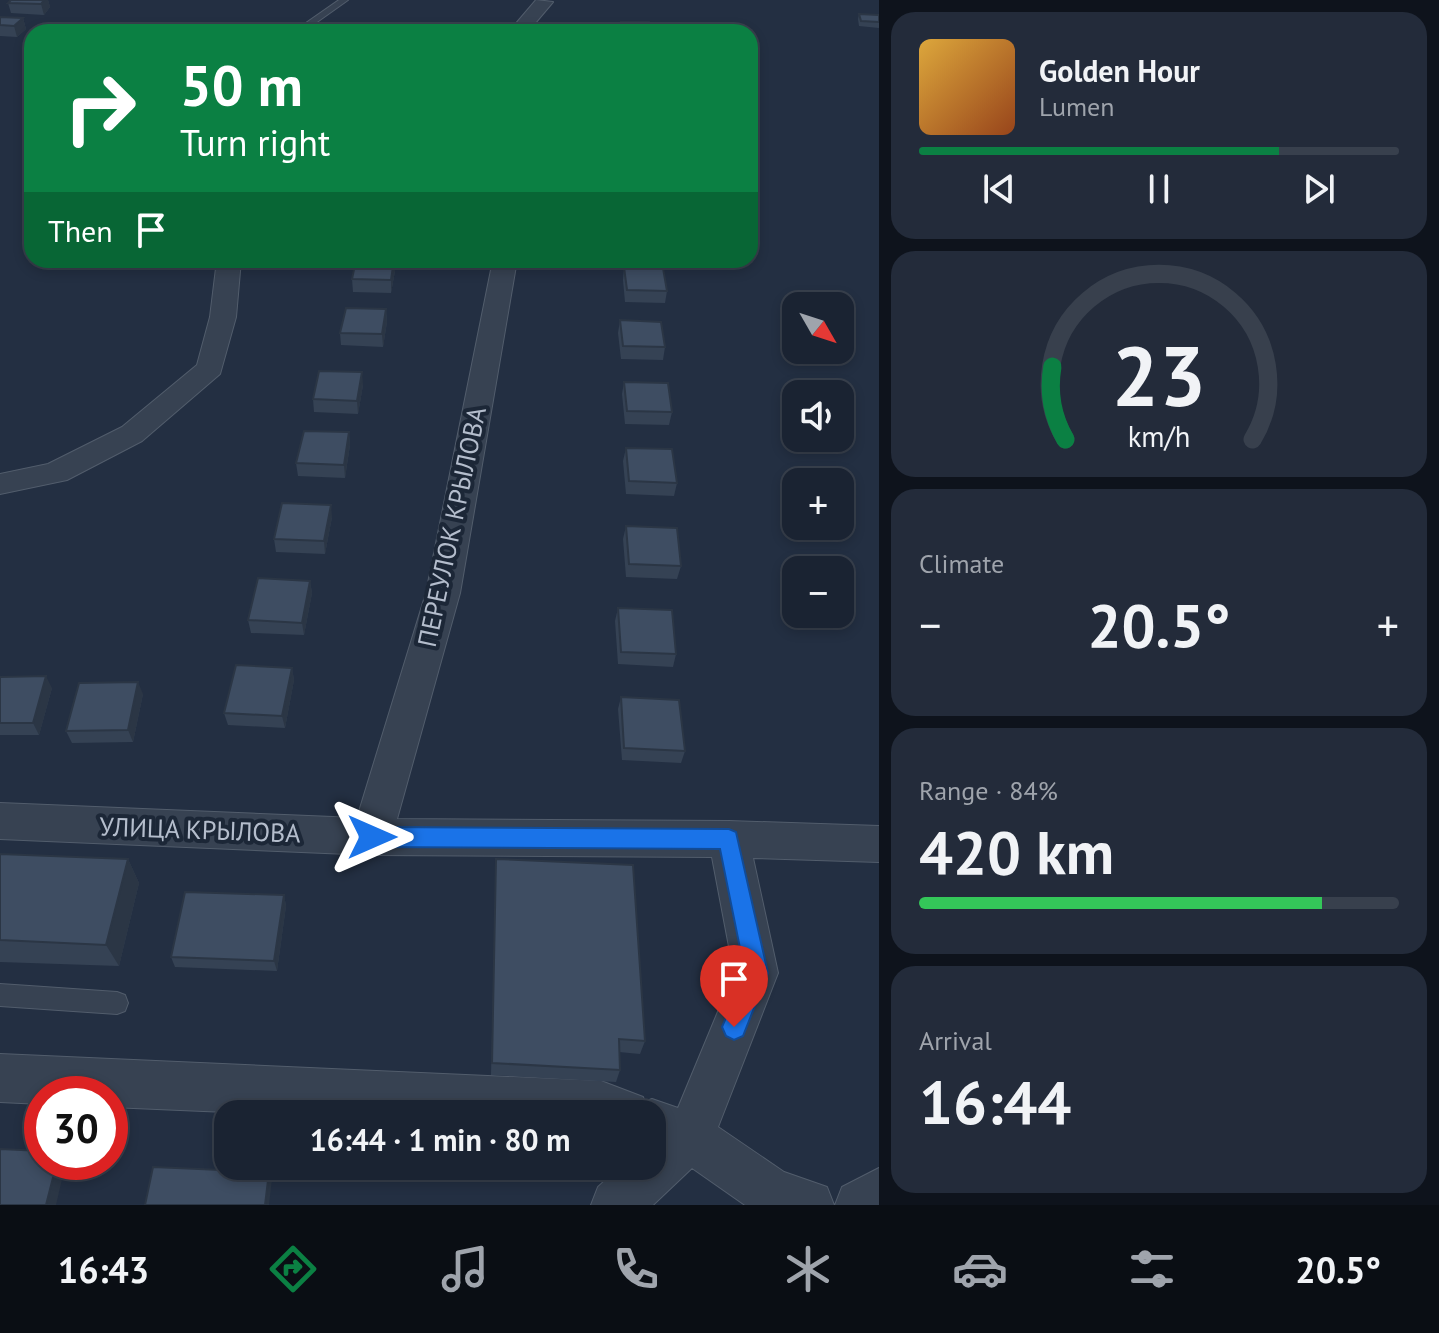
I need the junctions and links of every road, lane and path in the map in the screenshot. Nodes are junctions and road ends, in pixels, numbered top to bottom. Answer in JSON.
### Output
{"nodes":[{"id":1,"x":344,"y":0,"type":"edge"},
{"id":2,"x":544,"y":2,"type":"edge"},
{"id":3,"x":309,"y":24,"type":"edge"},
{"id":4,"x":525,"y":24,"type":"edge"},
{"id":5,"x":228,"y":268,"type":"edge"},
{"id":6,"x":504,"y":268,"type":"edge"},
{"id":7,"x":0,"y":484,"type":"edge"},
{"id":8,"x":0,"y":821,"type":"edge"},
{"id":9,"x":372,"y":837,"type":"junction"},
{"id":10,"x":729,"y":839,"type":"junction"},
{"id":11,"x":879,"y":844,"type":"edge"},
{"id":12,"x":0,"y":995,"type":"edge"},
{"id":13,"x":117,"y":1003,"type":"dead end"},
{"id":14,"x":0,"y":1078,"type":"edge"},
{"id":15,"x":490,"y":1100,"type":"edge"},
{"id":16,"x":671,"y":1130,"type":"edge"},
{"id":17,"x":879,"y":1193,"type":"edge"},
{"id":18,"x":616,"y":1205,"type":"edge"},
{"id":19,"x":809,"y":1205,"type":"edge"},
{"id":20,"x":860,"y":1205,"type":"edge"}],
"edges":[{"from":1,"to":3,"type":"lane"},
{"from":2,"to":4,"type":"street"},
{"from":5,"to":7,"type":"street"},
{"from":6,"to":9,"type":"street","name":"ПЕРЕУЛОК КРЫЛОВА"},
{"from":8,"to":9,"type":"street","name":"УЛИЦА КРЫЛОВА"},
{"from":9,"to":10,"type":"street","name":"УЛИЦА КРЫЛОВА"},
{"from":10,"to":11,"type":"street","name":"УЛИЦА КРЫЛОВА"},
{"from":10,"to":16,"type":"street"},
{"from":12,"to":13,"type":"lane"},
{"from":14,"to":15,"type":"street"},
{"from":16,"to":18,"type":"street"},
{"from":16,"to":19,"type":"street"},
{"from":17,"to":20,"type":"street"}]}
